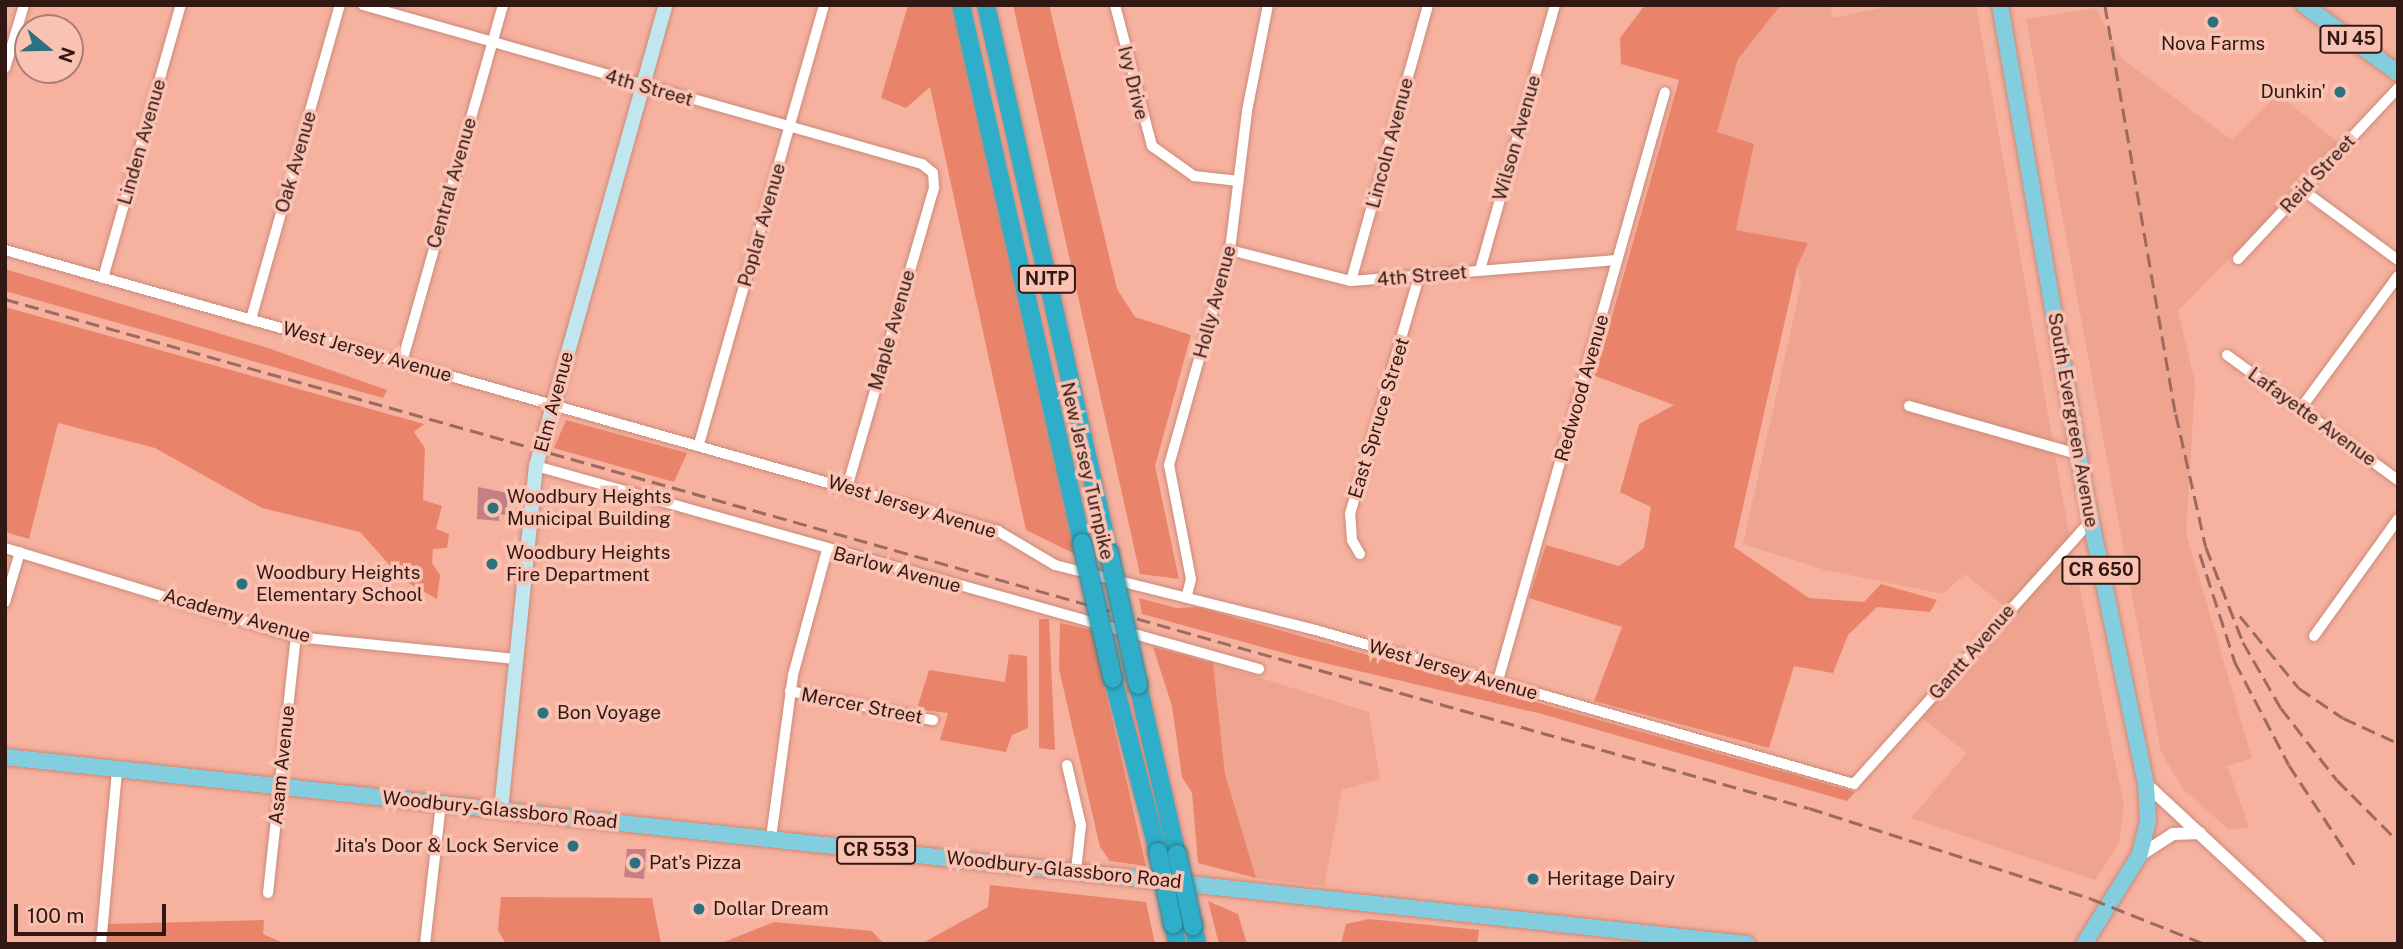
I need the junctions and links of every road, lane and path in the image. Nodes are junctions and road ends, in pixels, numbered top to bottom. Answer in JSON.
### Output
{"nodes":[{"id":1,"x":24,"y":5,"type":"edge"},
{"id":2,"x":181,"y":5,"type":"edge"},
{"id":3,"x":340,"y":5,"type":"edge"},
{"id":4,"x":363,"y":5,"type":"edge"},
{"id":5,"x":503,"y":5,"type":"edge"},
{"id":6,"x":666,"y":5,"type":"edge"},
{"id":7,"x":824,"y":5,"type":"edge"},
{"id":8,"x":961,"y":5,"type":"edge"},
{"id":9,"x":986,"y":5,"type":"edge"},
{"id":10,"x":1115,"y":5,"type":"edge"},
{"id":11,"x":1268,"y":5,"type":"edge"},
{"id":12,"x":1428,"y":5,"type":"edge"},
{"id":13,"x":1555,"y":5,"type":"edge"},
{"id":14,"x":2000,"y":5,"type":"edge"},
{"id":15,"x":2304,"y":5,"type":"edge"},
{"id":16,"x":492,"y":43,"type":"junction"},
{"id":17,"x":5,"y":68,"type":"edge"},
{"id":18,"x":2398,"y":72,"type":"edge"},
{"id":19,"x":643,"y":86,"type":"junction"},
{"id":20,"x":2398,"y":88,"type":"edge"},
{"id":21,"x":1665,"y":92,"type":"dead end"},
{"id":22,"x":790,"y":127,"type":"junction"},
{"id":23,"x":933,"y":173,"type":"joint"},
{"id":24,"x":1239,"y":181,"type":"junction"},
{"id":25,"x":2304,"y":191,"type":"junction"},
{"id":26,"x":5,"y":250,"type":"edge"},
{"id":27,"x":1230,"y":250,"type":"junction"},
{"id":28,"x":2238,"y":259,"type":"dead end"},
{"id":29,"x":1617,"y":260,"type":"junction"},
{"id":30,"x":2398,"y":260,"type":"edge"},
{"id":31,"x":1480,"y":271,"type":"junction"},
{"id":32,"x":2398,"y":276,"type":"edge"},
{"id":33,"x":103,"y":278,"type":"junction"},
{"id":34,"x":1418,"y":280,"type":"junction"},
{"id":35,"x":1351,"y":281,"type":"junction"},
{"id":36,"x":251,"y":319,"type":"junction"},
{"id":37,"x":2227,"y":355,"type":"dead end"},
{"id":38,"x":402,"y":362,"type":"junction"},
{"id":39,"x":552,"y":404,"type":"junction"},
{"id":40,"x":1909,"y":407,"type":"dead end"},
{"id":41,"x":2301,"y":408,"type":"junction"},
{"id":42,"x":699,"y":444,"type":"junction"},
{"id":43,"x":2078,"y":454,"type":"junction"},
{"id":44,"x":536,"y":466,"type":"junction"},
{"id":45,"x":2398,"y":480,"type":"edge"},
{"id":46,"x":847,"y":488,"type":"junction"},
{"id":47,"x":2398,"y":519,"type":"edge"},
{"id":48,"x":2091,"y":521,"type":"junction"},
{"id":49,"x":5,"y":548,"type":"edge"},
{"id":50,"x":827,"y":550,"type":"junction"},
{"id":51,"x":20,"y":552,"type":"junction"},
{"id":52,"x":1360,"y":554,"type":"dead end"},
{"id":53,"x":1187,"y":596,"type":"junction"},
{"id":54,"x":5,"y":603,"type":"edge"},
{"id":55,"x":2314,"y":636,"type":"dead end"},
{"id":56,"x":296,"y":637,"type":"junction"},
{"id":57,"x":516,"y":659,"type":"junction"},
{"id":58,"x":1258,"y":668,"type":"dead end"},
{"id":59,"x":1497,"y":684,"type":"junction"},
{"id":60,"x":790,"y":691,"type":"junction"},
{"id":61,"x":933,"y":720,"type":"dead end"},
{"id":62,"x":5,"y":757,"type":"edge"},
{"id":63,"x":1068,"y":765,"type":"dead end"},
{"id":64,"x":117,"y":770,"type":"junction"},
{"id":65,"x":1854,"y":784,"type":"joint"},
{"id":66,"x":2146,"y":784,"type":"junction"},
{"id":67,"x":279,"y":787,"type":"junction"},
{"id":68,"x":441,"y":803,"type":"junction"},
{"id":69,"x":501,"y":810,"type":"junction"},
{"id":70,"x":2200,"y":833,"type":"junction"},
{"id":71,"x":771,"y":838,"type":"junction"},
{"id":72,"x":2139,"y":856,"type":"junction"},
{"id":73,"x":1076,"y":870,"type":"junction"},
{"id":74,"x":268,"y":892,"type":"dead end"},
{"id":75,"x":101,"y":944,"type":"edge"},
{"id":76,"x":425,"y":944,"type":"edge"},
{"id":77,"x":1177,"y":944,"type":"edge"},
{"id":78,"x":1197,"y":944,"type":"edge"},
{"id":79,"x":1747,"y":944,"type":"edge"},
{"id":80,"x":2084,"y":944,"type":"edge"},
{"id":81,"x":2318,"y":944,"type":"edge"}],
"edges":[{"from":1,"to":17,"type":"street"},
{"from":2,"to":33,"type":"street","name":"Linden Avenue"},
{"from":3,"to":36,"type":"street","name":"Oak Avenue"},
{"from":4,"to":16,"type":"street","name":"4th Street"},
{"from":5,"to":16,"type":"street","name":"Central Avenue"},
{"from":6,"to":19,"type":"main road","name":"Elm Avenue"},
{"from":7,"to":22,"type":"street","name":"Poplar Avenue"},
{"from":8,"to":77,"type":"highway","name":"New Jersey Turnpike","number":"NJTP","bridge":true},
{"from":9,"to":78,"type":"highway","name":"New Jersey Turnpike","number":"NJTP","bridge":true},
{"from":10,"to":24,"type":"street","name":"Ivy Drive"},
{"from":11,"to":24,"type":"street","name":"Holly Avenue"},
{"from":12,"to":35,"type":"street","name":"Lincoln Avenue"},
{"from":13,"to":31,"type":"street","name":"Wilson Avenue"},
{"from":14,"to":43,"type":"main road","name":"South Evergreen Avenue","number":"CR 650"},
{"from":15,"to":18,"type":"main road","number":"NJ 45"},
{"from":16,"to":19,"type":"street","name":"4th Street"},
{"from":16,"to":38,"type":"street","name":"Central Avenue"},
{"from":19,"to":22,"type":"street","name":"4th Street"},
{"from":19,"to":39,"type":"main road","name":"Elm Avenue"},
{"from":20,"to":25,"type":"street","name":"Reid Street"},
{"from":21,"to":29,"type":"street","name":"Redwood Avenue"},
{"from":22,"to":23,"type":"street","name":"4th Street"},
{"from":22,"to":42,"type":"street","name":"Poplar Avenue"},
{"from":23,"to":46,"type":"street","name":"Maple Avenue"},
{"from":24,"to":27,"type":"street","name":"Holly Avenue"},
{"from":25,"to":28,"type":"street","name":"Reid Street"},
{"from":25,"to":30,"type":"street"},
{"from":26,"to":33,"type":"street","name":"West Jersey Avenue"},
{"from":27,"to":35,"type":"street","name":"4th Street"},
{"from":27,"to":53,"type":"street","name":"Holly Avenue"},
{"from":29,"to":31,"type":"street","name":"4th Street"},
{"from":29,"to":59,"type":"street","name":"Redwood Avenue"},
{"from":31,"to":34,"type":"street","name":"4th Street"},
{"from":32,"to":41,"type":"street"},
{"from":33,"to":36,"type":"street","name":"West Jersey Avenue"},
{"from":34,"to":35,"type":"street","name":"4th Street"},
{"from":34,"to":52,"type":"street","name":"East Spruce Street"},
{"from":36,"to":38,"type":"street","name":"West Jersey Avenue"},
{"from":37,"to":41,"type":"street","name":"Lafayette Avenue"},
{"from":38,"to":39,"type":"street","name":"West Jersey Avenue"},
{"from":39,"to":42,"type":"street","name":"West Jersey Avenue"},
{"from":39,"to":44,"type":"main road","name":"Elm Avenue"},
{"from":40,"to":43,"type":"street"},
{"from":41,"to":45,"type":"street","name":"Lafayette Avenue"},
{"from":42,"to":46,"type":"street","name":"West Jersey Avenue"},
{"from":43,"to":48,"type":"main road","name":"South Evergreen Avenue","number":"CR 650"},
{"from":44,"to":50,"type":"street","name":"Barlow Avenue"},
{"from":44,"to":57,"type":"main road","name":"Elm Avenue"},
{"from":46,"to":53,"type":"street","name":"West Jersey Avenue"},
{"from":47,"to":55,"type":"street"},
{"from":48,"to":65,"type":"street","name":"Gantt Avenue"},
{"from":48,"to":66,"type":"main road","name":"South Evergreen Avenue","number":"CR 650"},
{"from":49,"to":51,"type":"street","name":"Academy Avenue"},
{"from":50,"to":58,"type":"street","name":"Barlow Avenue"},
{"from":50,"to":60,"type":"street"},
{"from":51,"to":54,"type":"street"},
{"from":51,"to":56,"type":"street","name":"Academy Avenue"},
{"from":53,"to":59,"type":"street","name":"West Jersey Avenue"},
{"from":56,"to":57,"type":"street","name":"Academy Avenue"},
{"from":56,"to":67,"type":"street","name":"Asam Avenue"},
{"from":57,"to":69,"type":"main road","name":"Elm Avenue"},
{"from":59,"to":65,"type":"street","name":"West Jersey Avenue"},
{"from":60,"to":61,"type":"street","name":"Mercer Street"},
{"from":60,"to":71,"type":"street"},
{"from":62,"to":64,"type":"main road","name":"Woodbury-Glassboro Road","number":"CR 553"},
{"from":63,"to":73,"type":"street"},
{"from":64,"to":67,"type":"main road","name":"Woodbury-Glassboro Road","number":"CR 553"},
{"from":64,"to":75,"type":"street"},
{"from":66,"to":70,"type":"street"},
{"from":66,"to":72,"type":"main road","name":"South Evergreen Avenue","number":"CR 650"},
{"from":67,"to":68,"type":"main road","name":"Woodbury-Glassboro Road","number":"CR 553"},
{"from":67,"to":74,"type":"street","name":"Asam Avenue"},
{"from":68,"to":69,"type":"main road","name":"Woodbury-Glassboro Road","number":"CR 553"},
{"from":68,"to":76,"type":"street"},
{"from":69,"to":71,"type":"main road","name":"Woodbury-Glassboro Road","number":"CR 553"},
{"from":70,"to":72,"type":"street"},
{"from":70,"to":81,"type":"street"},
{"from":71,"to":73,"type":"main road","name":"Woodbury-Glassboro Road","number":"CR 553"},
{"from":72,"to":80,"type":"main road","name":"South Evergreen Avenue","number":"CR 650"},
{"from":73,"to":79,"type":"main road","name":"Woodbury-Glassboro Road","number":"CR 553"}]}
